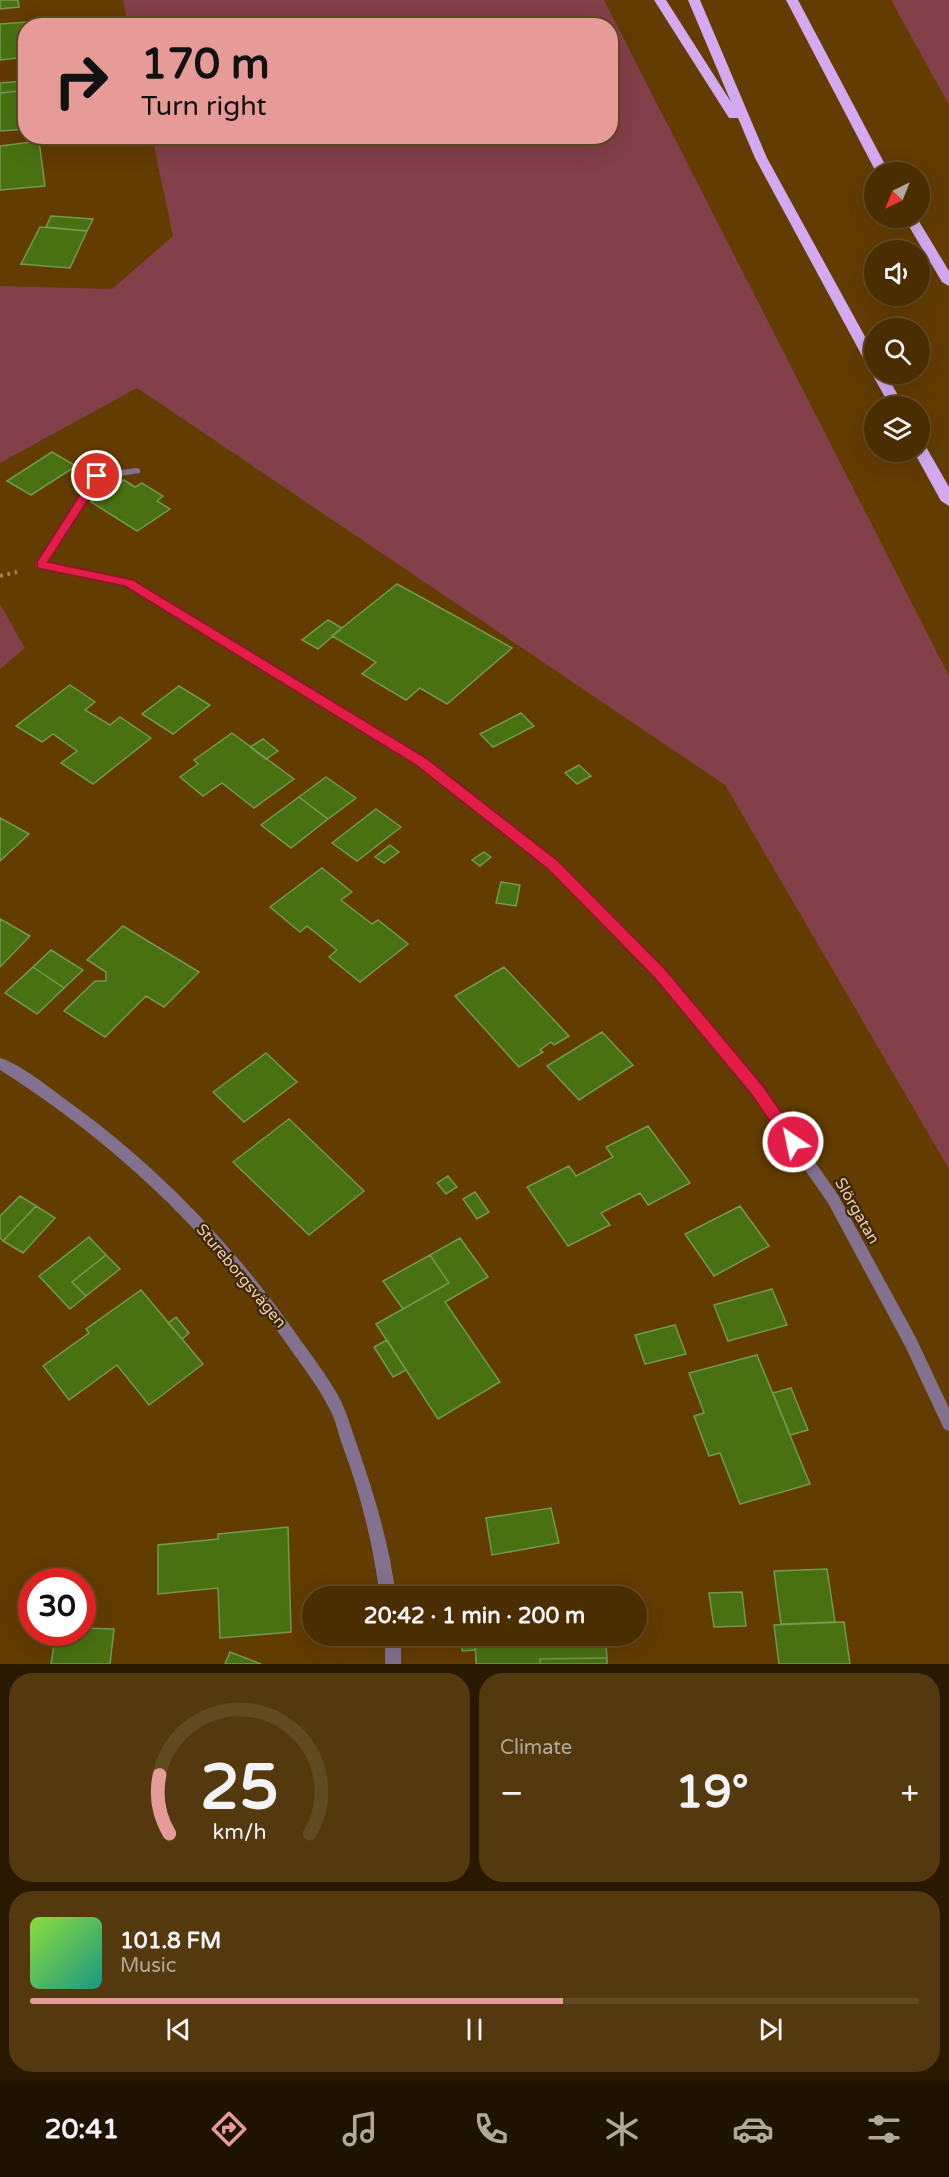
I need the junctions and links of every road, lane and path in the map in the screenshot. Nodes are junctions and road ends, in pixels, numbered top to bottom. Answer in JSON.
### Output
{"nodes":[{"id":1,"x":660,"y":0,"type":"edge"},
{"id":2,"x":694,"y":0,"type":"edge"},
{"id":3,"x":792,"y":0,"type":"edge"},
{"id":4,"x":761,"y":158,"type":"junction"},
{"id":5,"x":879,"y":162,"type":"edge"},
{"id":6,"x":916,"y":228,"type":"edge"},
{"id":7,"x":949,"y":282,"type":"edge"},
{"id":8,"x":864,"y":347,"type":"edge"},
{"id":9,"x":928,"y":462,"type":"edge"},
{"id":10,"x":136,"y":471,"type":"dead end"},
{"id":11,"x":949,"y":501,"type":"edge"},
{"id":12,"x":0,"y":1063,"type":"edge"},
{"id":13,"x":949,"y":1424,"type":"edge"},
{"id":14,"x":387,"y":1586,"type":"edge"},
{"id":15,"x":393,"y":1646,"type":"edge"},
{"id":16,"x":393,"y":1664,"type":"edge"}],
"edges":[{"from":1,"to":4,"type":"highway"},
{"from":2,"to":4,"type":"highway"},
{"from":3,"to":5,"type":"highway"},
{"from":4,"to":8,"type":"highway"},
{"from":6,"to":7,"type":"highway"},
{"from":9,"to":11,"type":"highway"},
{"from":10,"to":13,"type":"street","name":"Slörgatan"},
{"from":12,"to":14,"type":"street","name":"Stureborgsvägen"},
{"from":15,"to":16,"type":"street"}]}
